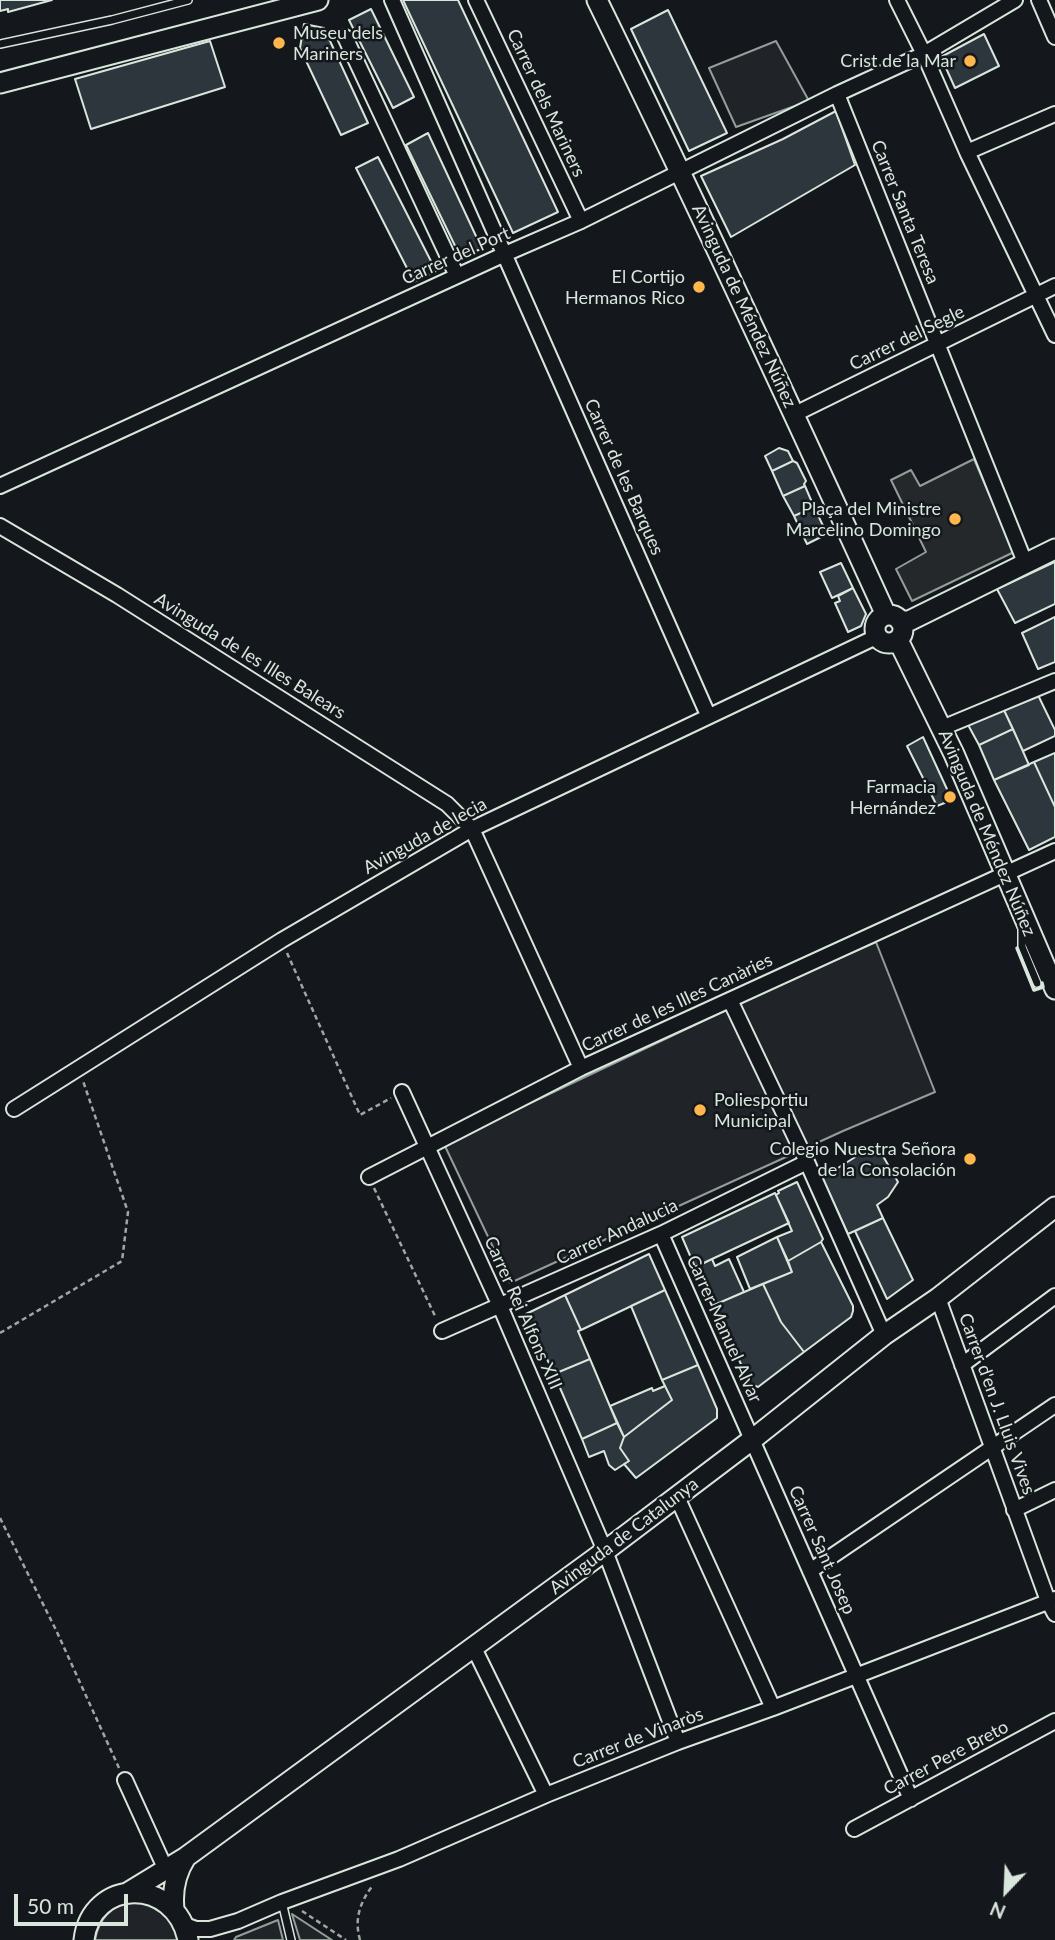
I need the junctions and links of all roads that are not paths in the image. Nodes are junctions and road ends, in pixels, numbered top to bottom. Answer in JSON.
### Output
{"nodes":[{"id":1,"x":188,"y":0,"type":"edge"},
{"id":2,"x":318,"y":0,"type":"edge"},
{"id":3,"x":392,"y":0,"type":"edge"},
{"id":4,"x":476,"y":0,"type":"edge"},
{"id":5,"x":597,"y":0,"type":"edge"},
{"id":6,"x":897,"y":0,"type":"edge"},
{"id":7,"x":1015,"y":0,"type":"edge"},
{"id":8,"x":1039,"y":0,"type":"edge"},
{"id":9,"x":345,"y":37,"type":"dead end"},
{"id":10,"x":1055,"y":37,"type":"edge"},
{"id":11,"x":0,"y":44,"type":"edge"},
{"id":12,"x":924,"y":54,"type":"junction"},
{"id":13,"x":0,"y":83,"type":"edge"},
{"id":14,"x":837,"y":94,"type":"junction"},
{"id":15,"x":1055,"y":114,"type":"edge"},
{"id":16,"x":967,"y":152,"type":"junction"},
{"id":17,"x":681,"y":171,"type":"junction"},
{"id":18,"x":580,"y":221,"type":"junction"},
{"id":19,"x":505,"y":254,"type":"junction"},
{"id":20,"x":457,"y":276,"type":"junction"},
{"id":21,"x":1055,"y":286,"type":"edge"},
{"id":22,"x":1036,"y":296,"type":"junction"},
{"id":23,"x":1055,"y":335,"type":"edge"},
{"id":24,"x":939,"y":344,"type":"junction"},
{"id":25,"x":795,"y":414,"type":"junction"},
{"id":26,"x":0,"y":486,"type":"edge"},
{"id":27,"x":0,"y":526,"type":"edge"},
{"id":28,"x":1055,"y":549,"type":"edge"},
{"id":29,"x":1026,"y":565,"type":"junction"},
{"id":30,"x":893,"y":618,"type":"junction"},
{"id":31,"x":876,"y":636,"type":"junction"},
{"id":32,"x":898,"y":640,"type":"junction"},
{"id":33,"x":1055,"y":681,"type":"edge"},
{"id":34,"x":708,"y":715,"type":"junction"},
{"id":35,"x":942,"y":729,"type":"junction"},
{"id":36,"x":472,"y":829,"type":"junction"},
{"id":37,"x":1055,"y":851,"type":"edge"},
{"id":38,"x":1005,"y":874,"type":"junction"},
{"id":39,"x":1046,"y":986,"type":"edge"},
{"id":40,"x":730,"y":1000,"type":"junction"},
{"id":41,"x":581,"y":1068,"type":"junction"},
{"id":42,"x":402,"y":1092,"type":"road end"},
{"id":43,"x":14,"y":1109,"type":"dead end"},
{"id":44,"x":427,"y":1148,"type":"junction"},
{"id":45,"x":807,"y":1162,"type":"junction"},
{"id":46,"x":369,"y":1177,"type":"road end"},
{"id":47,"x":1055,"y":1207,"type":"edge"},
{"id":48,"x":661,"y":1234,"type":"junction"},
{"id":49,"x":1055,"y":1296,"type":"edge"},
{"id":50,"x":938,"y":1298,"type":"junction"},
{"id":51,"x":500,"y":1306,"type":"junction"},
{"id":52,"x":442,"y":1331,"type":"road end"},
{"id":53,"x":884,"y":1335,"type":"junction"},
{"id":54,"x":962,"y":1365,"type":"junction"},
{"id":55,"x":1055,"y":1405,"type":"edge"},
{"id":56,"x":753,"y":1439,"type":"junction"},
{"id":57,"x":992,"y":1447,"type":"junction"},
{"id":58,"x":1055,"y":1490,"type":"edge"},
{"id":59,"x":677,"y":1497,"type":"junction"},
{"id":60,"x":1014,"y":1510,"type":"junction"},
{"id":61,"x":606,"y":1551,"type":"junction"},
{"id":62,"x":810,"y":1571,"type":"junction"},
{"id":63,"x":1053,"y":1605,"type":"edge"},
{"id":64,"x":473,"y":1646,"type":"junction"},
{"id":65,"x":856,"y":1676,"type":"junction"},
{"id":66,"x":773,"y":1708,"type":"junction"},
{"id":67,"x":1055,"y":1721,"type":"edge"},
{"id":68,"x":678,"y":1742,"type":"junction"},
{"id":69,"x":125,"y":1780,"type":"road end"},
{"id":70,"x":546,"y":1795,"type":"junction"},
{"id":71,"x":911,"y":1799,"type":"junction"},
{"id":72,"x":854,"y":1829,"type":"dead end"},
{"id":73,"x":170,"y":1876,"type":"junction"},
{"id":74,"x":127,"y":1893,"type":"junction"},
{"id":75,"x":282,"y":1902,"type":"junction"},
{"id":76,"x":238,"y":1921,"type":"junction"},
{"id":77,"x":182,"y":1925,"type":"edge"},
{"id":78,"x":84,"y":1940,"type":"edge"},
{"id":79,"x":215,"y":1940,"type":"edge"},
{"id":80,"x":291,"y":1940,"type":"edge"}],
"edges":[{"from":1,"to":11,"type":"lane"},
{"from":2,"to":13,"type":"street"},
{"from":3,"to":19,"type":"street","name":"Carrer de les Barques"},
{"from":4,"to":18,"type":"street","name":"Carrer dels Mariners"},
{"from":5,"to":17,"type":"street","name":"Avinguda de Méndez Núñez"},
{"from":6,"to":12,"type":"street"},
{"from":7,"to":12,"type":"street","name":"Carrer del Port"},
{"from":8,"to":10,"type":"street"},
{"from":9,"to":20,"type":"street"},
{"from":12,"to":14,"type":"street","name":"Carrer del Port"},
{"from":12,"to":16,"type":"street"},
{"from":14,"to":17,"type":"street","name":"Carrer del Port"},
{"from":14,"to":24,"type":"street","name":"Carrer Santa Teresa"},
{"from":15,"to":16,"type":"street"},
{"from":16,"to":22,"type":"street"},
{"from":17,"to":18,"type":"street","name":"Carrer del Port"},
{"from":17,"to":25,"type":"street","name":"Avinguda de Méndez Núñez"},
{"from":18,"to":19,"type":"street","name":"Carrer del Port"},
{"from":19,"to":20,"type":"street","name":"Carrer del Port"},
{"from":19,"to":34,"type":"street","name":"Carrer de les Barques"},
{"from":20,"to":26,"type":"street","name":"Carrer del Port"},
{"from":21,"to":22,"type":"street","name":"Carrer del Segle"},
{"from":22,"to":23,"type":"street"},
{"from":22,"to":24,"type":"street","name":"Carrer del Segle"},
{"from":24,"to":25,"type":"street","name":"Carrer del Segle"},
{"from":24,"to":29,"type":"street"},
{"from":25,"to":30,"type":"street","name":"Avinguda de Méndez Núñez"},
{"from":27,"to":36,"type":"street","name":"Avinguda de les Illes Balears"},
{"from":28,"to":29,"type":"street"},
{"from":29,"to":30,"type":"street"},
{"from":30,"to":31,"type":"street"},
{"from":30,"to":32,"type":"street"},
{"from":31,"to":32,"type":"street"},
{"from":31,"to":34,"type":"street","name":"Avinguda de lecia"},
{"from":32,"to":35,"type":"street","name":"Avinguda de Méndez Núñez"},
{"from":33,"to":35,"type":"street"},
{"from":34,"to":36,"type":"street","name":"Avinguda de lecia"},
{"from":35,"to":38,"type":"street","name":"Avinguda de Méndez Núñez"},
{"from":36,"to":41,"type":"street"},
{"from":36,"to":43,"type":"street","name":"Avinguda de lecia"},
{"from":37,"to":38,"type":"street","name":"Carrer de les Illes Canàries"},
{"from":38,"to":39,"type":"street","name":"Avinguda de Méndez Núñez"},
{"from":38,"to":40,"type":"street","name":"Carrer de les Illes Canàries"},
{"from":40,"to":41,"type":"street","name":"Carrer de les Illes Canàries"},
{"from":40,"to":45,"type":"street"},
{"from":41,"to":44,"type":"street","name":"Carrer de les Illes Canàries"},
{"from":42,"to":44,"type":"street","name":"Carrer Rei Alfons XIII"},
{"from":44,"to":46,"type":"street","name":"Carrer de les Illes Canàries"},
{"from":44,"to":51,"type":"street","name":"Carrer Rei Alfons XIII"},
{"from":45,"to":48,"type":"street","name":"Carrer Andalucia"},
{"from":45,"to":53,"type":"street"},
{"from":47,"to":50,"type":"street","name":"Avinguda de Catalunya"},
{"from":48,"to":51,"type":"street","name":"Carrer Andalucia"},
{"from":48,"to":56,"type":"street","name":"Carrer Manuel Alvar"},
{"from":49,"to":54,"type":"street"},
{"from":50,"to":53,"type":"street","name":"Avinguda de Catalunya"},
{"from":50,"to":54,"type":"street","name":"Carrer d'en J. Lluis Vives"},
{"from":51,"to":52,"type":"street","name":"Carrer Andalucia"},
{"from":51,"to":61,"type":"street","name":"Carrer Rei Alfons XIII"},
{"from":53,"to":56,"type":"street","name":"Avinguda de Catalunya"},
{"from":54,"to":57,"type":"street","name":"Carrer d'en J. Lluis Vives"},
{"from":55,"to":57,"type":"street"},
{"from":56,"to":59,"type":"street","name":"Avinguda de Catalunya"},
{"from":56,"to":62,"type":"street","name":"Carrer Sant Josep"},
{"from":57,"to":60,"type":"street","name":"Carrer d'en J. Lluis Vives"},
{"from":57,"to":62,"type":"street"},
{"from":58,"to":60,"type":"street"},
{"from":59,"to":61,"type":"street","name":"Avinguda de Catalunya"},
{"from":59,"to":66,"type":"street"},
{"from":60,"to":63,"type":"street","name":"Carrer d'en J. Lluis Vives"},
{"from":61,"to":64,"type":"street","name":"Avinguda de Catalunya"},
{"from":61,"to":68,"type":"street","name":"Carrer Rei Alfons XIII"},
{"from":62,"to":65,"type":"street","name":"Carrer Sant Josep"},
{"from":63,"to":65,"type":"street","name":"Carrer de Vinaròs"},
{"from":64,"to":70,"type":"street"},
{"from":64,"to":73,"type":"street","name":"Avinguda de Catalunya"},
{"from":65,"to":66,"type":"street","name":"Carrer de Vinaròs"},
{"from":65,"to":71,"type":"street","name":"Carrer Sant Josep"},
{"from":66,"to":68,"type":"street","name":"Carrer de Vinaròs"},
{"from":67,"to":71,"type":"street","name":"Carrer Pere Breto"},
{"from":68,"to":70,"type":"street","name":"Carrer de Vinaròs"},
{"from":69,"to":73,"type":"street"},
{"from":70,"to":75,"type":"street","name":"Carrer de Vinaròs"},
{"from":71,"to":72,"type":"street","name":"Carrer Pere Breto"},
{"from":73,"to":74,"type":"street"},
{"from":73,"to":77,"type":"street","name":"Avinguda de Catalunya"},
{"from":74,"to":77,"type":"street"},
{"from":74,"to":78,"type":"street"},
{"from":75,"to":76,"type":"street","name":"Carrer de Vinaròs"},
{"from":75,"to":80,"type":"lane"},
{"from":76,"to":77,"type":"street","name":"Carrer de Vinaròs"},
{"from":76,"to":79,"type":"street","name":"Carrer de Vinaròs"}]}
